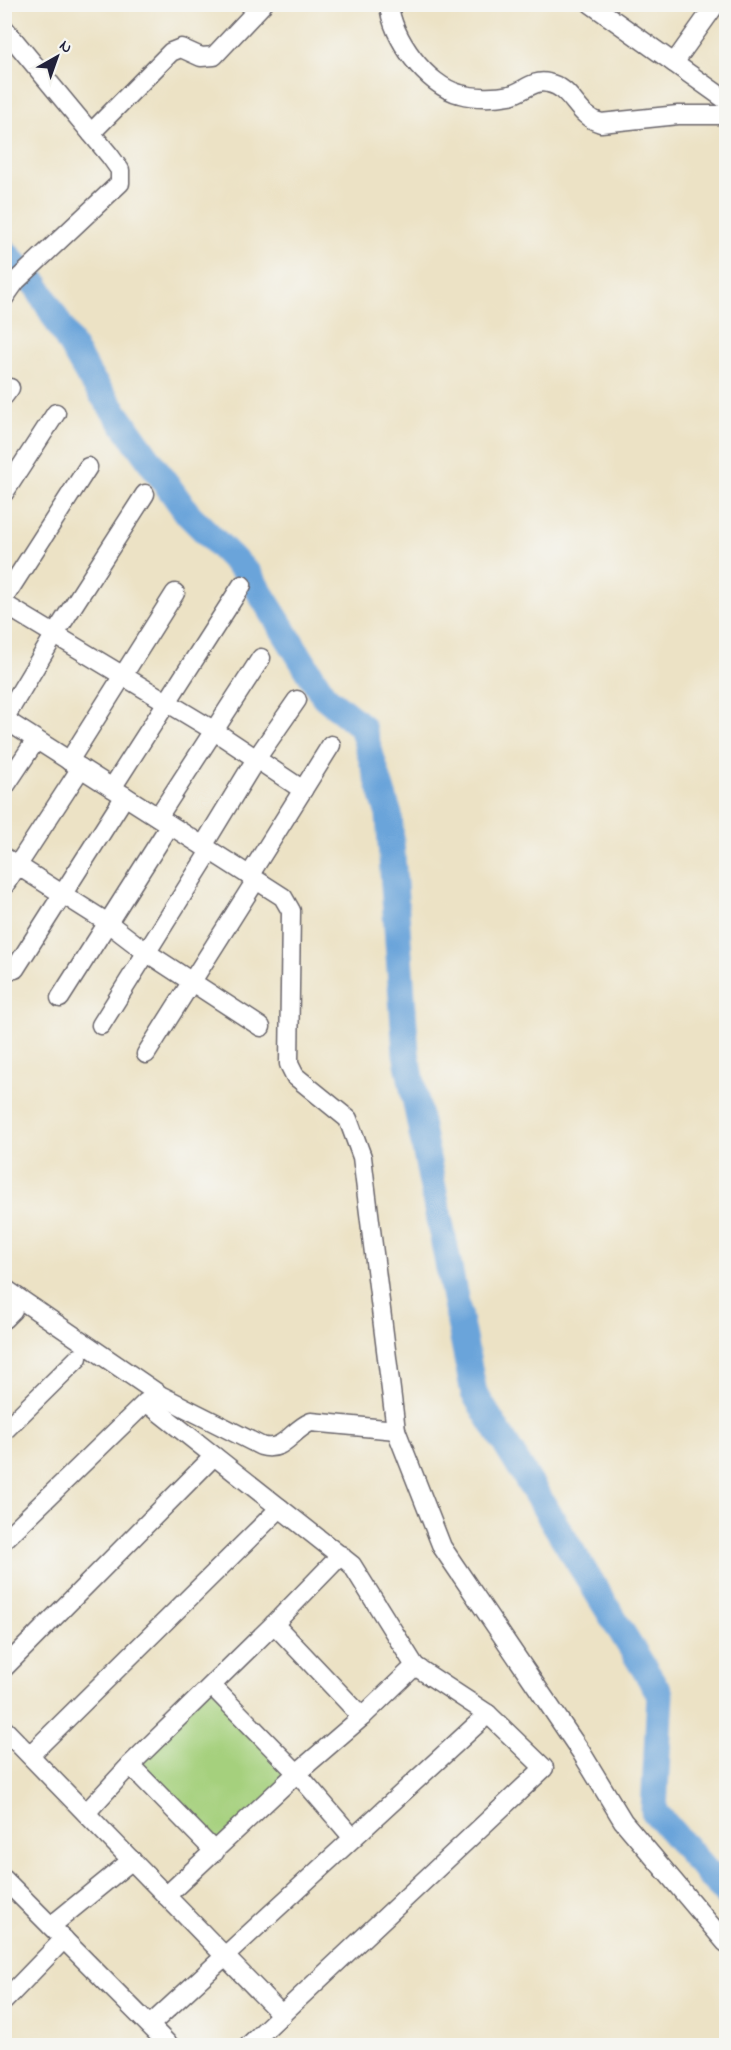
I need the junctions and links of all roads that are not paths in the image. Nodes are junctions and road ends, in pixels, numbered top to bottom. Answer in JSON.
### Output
{"nodes":[{"id":1,"x":263,"y":4,"type":"edge"},
{"id":2,"x":389,"y":4,"type":"edge"},
{"id":3,"x":591,"y":4,"type":"edge"},
{"id":4,"x":716,"y":4,"type":"edge"},
{"id":5,"x":4,"y":28,"type":"edge"},
{"id":6,"x":674,"y":63,"type":"junction"},
{"id":7,"x":726,"y":100,"type":"edge"},
{"id":8,"x":726,"y":115,"type":"edge"},
{"id":9,"x":91,"y":133,"type":"junction"},
{"id":10,"x":4,"y":298,"type":"edge"},
{"id":11,"x":56,"y":413,"type":"dead end"},
{"id":12,"x":88,"y":467,"type":"dead end"},
{"id":13,"x":4,"y":493,"type":"edge"},
{"id":14,"x":146,"y":494,"type":"dead end"},
{"id":15,"x":242,"y":585,"type":"dead end"},
{"id":16,"x":175,"y":593,"type":"dead end"},
{"id":17,"x":4,"y":598,"type":"edge"},
{"id":18,"x":4,"y":604,"type":"edge"},
{"id":19,"x":56,"y":634,"type":"junction"},
{"id":20,"x":261,"y":658,"type":"dead end"},
{"id":21,"x":123,"y":675,"type":"junction"},
{"id":22,"x":297,"y":700,"type":"dead end"},
{"id":23,"x":167,"y":702,"type":"junction"},
{"id":24,"x":4,"y":719,"type":"edge"},
{"id":25,"x":213,"y":730,"type":"junction"},
{"id":26,"x":36,"y":740,"type":"junction"},
{"id":27,"x":331,"y":745,"type":"dead end"},
{"id":28,"x":256,"y":759,"type":"junction"},
{"id":29,"x":75,"y":764,"type":"junction"},
{"id":30,"x":4,"y":788,"type":"edge"},
{"id":31,"x":303,"y":790,"type":"junction"},
{"id":32,"x":119,"y":792,"type":"junction"},
{"id":33,"x":164,"y":821,"type":"junction"},
{"id":34,"x":207,"y":849,"type":"junction"},
{"id":35,"x":11,"y":861,"type":"edge"},
{"id":36,"x":253,"y":878,"type":"junction"},
{"id":37,"x":4,"y":886,"type":"edge"},
{"id":38,"x":62,"y":894,"type":"junction"},
{"id":39,"x":108,"y":923,"type":"junction"},
{"id":40,"x":146,"y":952,"type":"junction"},
{"id":41,"x":15,"y":969,"type":"dead end"},
{"id":42,"x":191,"y":982,"type":"junction"},
{"id":43,"x":60,"y":998,"type":"dead end"},
{"id":44,"x":101,"y":1025,"type":"dead end"},
{"id":45,"x":261,"y":1027,"type":"dead end"},
{"id":46,"x":146,"y":1054,"type":"dead end"},
{"id":47,"x":4,"y":1288,"type":"edge"},
{"id":48,"x":78,"y":1358,"type":"dead end"},
{"id":49,"x":396,"y":1430,"type":"junction"},
{"id":50,"x":4,"y":1431,"type":"edge"},
{"id":51,"x":214,"y":1456,"type":"junction"},
{"id":52,"x":280,"y":1508,"type":"junction"},
{"id":53,"x":4,"y":1540,"type":"edge"},
{"id":54,"x":340,"y":1555,"type":"junction"},
{"id":55,"x":274,"y":1624,"type":"junction"},
{"id":56,"x":416,"y":1666,"type":"junction"},
{"id":57,"x":4,"y":1668,"type":"edge"},
{"id":58,"x":212,"y":1686,"type":"junction"},
{"id":59,"x":488,"y":1714,"type":"junction"},
{"id":60,"x":362,"y":1717,"type":"junction"},
{"id":61,"x":4,"y":1729,"type":"edge"},
{"id":62,"x":30,"y":1755,"type":"junction"},
{"id":63,"x":130,"y":1765,"type":"junction"},
{"id":64,"x":297,"y":1773,"type":"junction"},
{"id":65,"x":86,"y":1813,"type":"junction"},
{"id":66,"x":353,"y":1838,"type":"junction"},
{"id":67,"x":215,"y":1852,"type":"junction"},
{"id":68,"x":132,"y":1860,"type":"junction"},
{"id":69,"x":4,"y":1879,"type":"edge"},
{"id":70,"x":166,"y":1896,"type":"junction"},
{"id":71,"x":51,"y":1926,"type":"junction"},
{"id":72,"x":64,"y":1939,"type":"junction"},
{"id":73,"x":726,"y":1942,"type":"edge"},
{"id":74,"x":226,"y":1957,"type":"junction"},
{"id":75,"x":4,"y":2001,"type":"edge"},
{"id":76,"x":282,"y":2015,"type":"junction"},
{"id":77,"x":150,"y":2025,"type":"junction"},
{"id":78,"x":170,"y":2046,"type":"edge"},
{"id":79,"x":248,"y":2046,"type":"edge"}],
"edges":[{"from":1,"to":9,"type":"street"},
{"from":2,"to":8,"type":"street"},
{"from":3,"to":6,"type":"street"},
{"from":4,"to":6,"type":"street"},
{"from":5,"to":9,"type":"street"},
{"from":6,"to":7,"type":"street"},
{"from":9,"to":10,"type":"street"},
{"from":11,"to":13,"type":"street"},
{"from":12,"to":17,"type":"street"},
{"from":14,"to":19,"type":"street"},
{"from":15,"to":23,"type":"street"},
{"from":16,"to":21,"type":"street"},
{"from":18,"to":19,"type":"street"},
{"from":19,"to":21,"type":"street"},
{"from":19,"to":24,"type":"street"},
{"from":20,"to":25,"type":"street"},
{"from":21,"to":23,"type":"street"},
{"from":21,"to":29,"type":"street"},
{"from":22,"to":28,"type":"street"},
{"from":23,"to":25,"type":"street"},
{"from":23,"to":32,"type":"street"},
{"from":24,"to":26,"type":"street"},
{"from":25,"to":28,"type":"street"},
{"from":25,"to":33,"type":"street"},
{"from":26,"to":29,"type":"street"},
{"from":26,"to":30,"type":"street"},
{"from":27,"to":31,"type":"street"},
{"from":28,"to":31,"type":"street"},
{"from":28,"to":34,"type":"street"},
{"from":29,"to":32,"type":"street"},
{"from":29,"to":35,"type":"street"},
{"from":31,"to":36,"type":"street"},
{"from":32,"to":33,"type":"street"},
{"from":32,"to":38,"type":"street"},
{"from":33,"to":34,"type":"street"},
{"from":33,"to":39,"type":"street"},
{"from":34,"to":36,"type":"street"},
{"from":34,"to":40,"type":"street"},
{"from":35,"to":37,"type":"street"},
{"from":35,"to":38,"type":"street"},
{"from":36,"to":42,"type":"street"},
{"from":36,"to":49,"type":"street"},
{"from":38,"to":39,"type":"street"},
{"from":38,"to":41,"type":"street"},
{"from":39,"to":40,"type":"street"},
{"from":39,"to":43,"type":"street"},
{"from":40,"to":42,"type":"street"},
{"from":40,"to":44,"type":"street"},
{"from":42,"to":45,"type":"street"},
{"from":42,"to":46,"type":"street"},
{"from":47,"to":49,"type":"street"},
{"from":48,"to":50,"type":"street"},
{"from":49,"to":73,"type":"street"},
{"from":51,"to":52,"type":"street"},
{"from":51,"to":53,"type":"street"},
{"from":51,"to":57,"type":"street"},
{"from":52,"to":54,"type":"street"},
{"from":52,"to":62,"type":"street"},
{"from":54,"to":55,"type":"street"},
{"from":54,"to":56,"type":"street"},
{"from":55,"to":58,"type":"street"},
{"from":55,"to":60,"type":"street"},
{"from":56,"to":59,"type":"street"},
{"from":56,"to":60,"type":"street"},
{"from":58,"to":63,"type":"street"},
{"from":58,"to":64,"type":"street"},
{"from":59,"to":66,"type":"street"},
{"from":59,"to":76,"type":"street"},
{"from":60,"to":64,"type":"street"},
{"from":61,"to":62,"type":"street"},
{"from":62,"to":65,"type":"street"},
{"from":63,"to":65,"type":"street"},
{"from":63,"to":67,"type":"street"},
{"from":64,"to":66,"type":"street"},
{"from":64,"to":67,"type":"street"},
{"from":65,"to":68,"type":"street"},
{"from":66,"to":74,"type":"street"},
{"from":67,"to":70,"type":"street"},
{"from":68,"to":70,"type":"street"},
{"from":68,"to":71,"type":"street"},
{"from":69,"to":71,"type":"street"},
{"from":70,"to":74,"type":"street"},
{"from":71,"to":72,"type":"street"},
{"from":72,"to":75,"type":"street"},
{"from":72,"to":77,"type":"street"},
{"from":74,"to":76,"type":"street"},
{"from":74,"to":77,"type":"street"},
{"from":76,"to":79,"type":"street"},
{"from":77,"to":78,"type":"street"}]}
